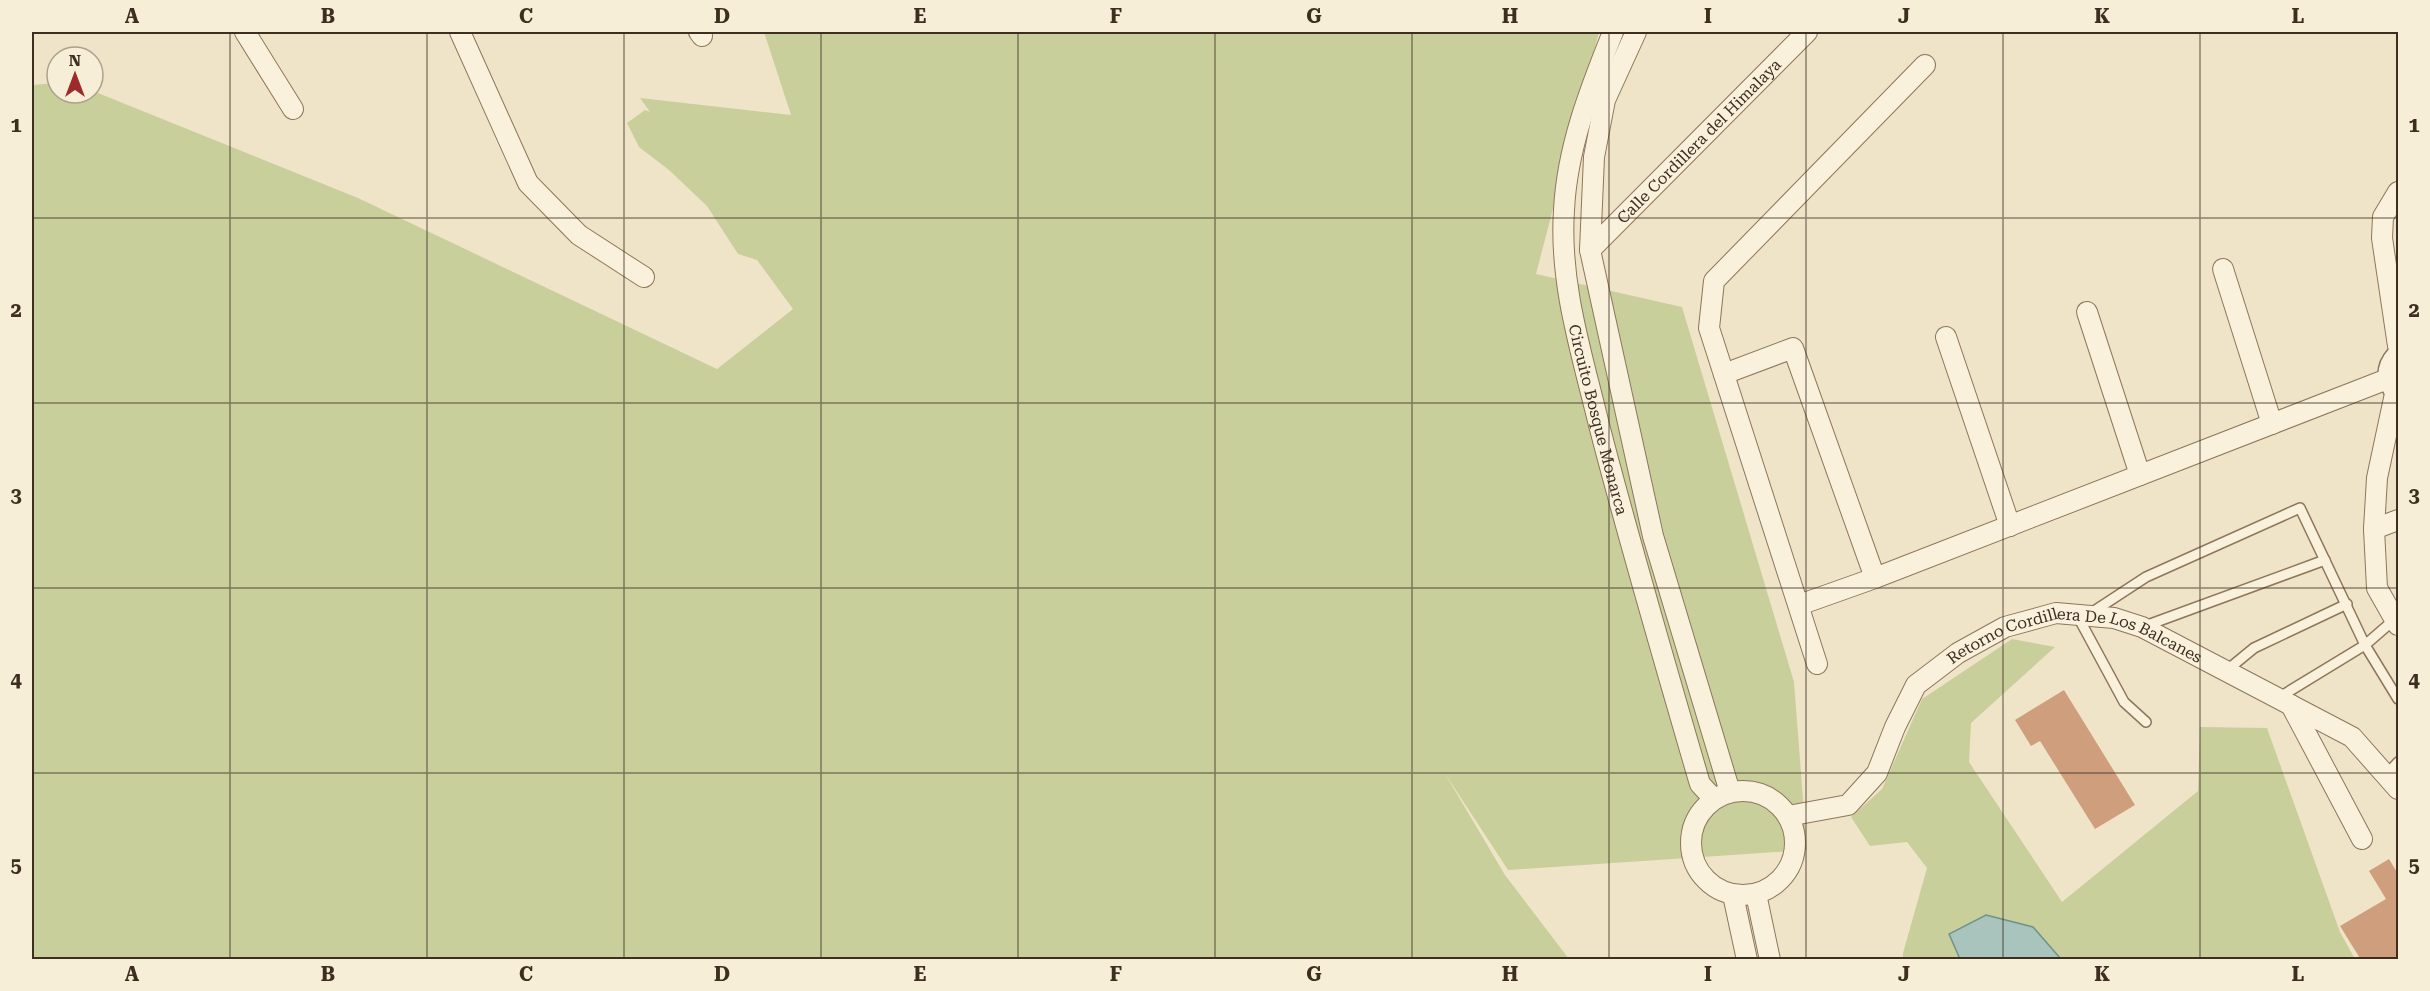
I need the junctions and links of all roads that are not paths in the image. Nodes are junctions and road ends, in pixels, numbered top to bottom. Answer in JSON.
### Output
{"nodes":[{"id":1,"x":245,"y":32,"type":"edge"},
{"id":2,"x":460,"y":32,"type":"edge"},
{"id":3,"x":1613,"y":32,"type":"edge"},
{"id":4,"x":1636,"y":32,"type":"edge"},
{"id":5,"x":1807,"y":32,"type":"edge"},
{"id":6,"x":1925,"y":65,"type":"dead end"},
{"id":7,"x":293,"y":109,"type":"dead end"},
{"id":8,"x":2398,"y":192,"type":"edge"},
{"id":9,"x":1590,"y":250,"type":"junction"},
{"id":10,"x":2223,"y":269,"type":"dead end"},
{"id":11,"x":644,"y":277,"type":"dead end"},
{"id":12,"x":2087,"y":312,"type":"dead end"},
{"id":13,"x":1946,"y":337,"type":"dead end"},
{"id":14,"x":2398,"y":346,"type":"edge"},
{"id":15,"x":1724,"y":374,"type":"junction"},
{"id":16,"x":2396,"y":379,"type":"edge"},
{"id":17,"x":2272,"y":424,"type":"junction"},
{"id":18,"x":2140,"y":475,"type":"junction"},
{"id":19,"x":2398,"y":520,"type":"edge"},
{"id":20,"x":2010,"y":526,"type":"junction"},
{"id":21,"x":2374,"y":529,"type":"junction"},
{"id":22,"x":2325,"y":560,"type":"junction"},
{"id":23,"x":1875,"y":578,"type":"junction"},
{"id":24,"x":2347,"y":604,"type":"junction"},
{"id":25,"x":1799,"y":605,"type":"junction"},
{"id":26,"x":2082,"y":615,"type":"junction"},
{"id":27,"x":2397,"y":622,"type":"edge"},
{"id":28,"x":2142,"y":627,"type":"junction"},
{"id":29,"x":2364,"y":645,"type":"junction"},
{"id":30,"x":1817,"y":664,"type":"dead end"},
{"id":31,"x":2224,"y":672,"type":"junction"},
{"id":32,"x":2398,"y":699,"type":"edge"},
{"id":33,"x":2285,"y":701,"type":"junction"},
{"id":34,"x":2146,"y":722,"type":"dead end"},
{"id":35,"x":2394,"y":775,"type":"edge"},
{"id":36,"x":1722,"y":795,"type":"junction"},
{"id":37,"x":1788,"y":816,"type":"junction"},
{"id":38,"x":2362,"y":839,"type":"dead end"},
{"id":39,"x":1756,"y":894,"type":"junction"},
{"id":40,"x":1733,"y":895,"type":"junction"},
{"id":41,"x":1747,"y":960,"type":"edge"},
{"id":42,"x":1770,"y":960,"type":"edge"}],
"edges":[{"from":1,"to":7,"type":"street"},
{"from":2,"to":11,"type":"street"},
{"from":3,"to":36,"type":"street","name":"Circuito Bosque Monarca"},
{"from":4,"to":9,"type":"street","name":"Circuito Bosque Monarca"},
{"from":5,"to":9,"type":"street","name":"Calle Cordillera del Himalaya"},
{"from":6,"to":15,"type":"street"},
{"from":8,"to":14,"type":"street"},
{"from":9,"to":36,"type":"street","name":"Circuito Bosque Monarca"},
{"from":10,"to":17,"type":"street"},
{"from":12,"to":18,"type":"street"},
{"from":13,"to":20,"type":"street"},
{"from":15,"to":23,"type":"street"},
{"from":15,"to":25,"type":"street"},
{"from":16,"to":17,"type":"street"},
{"from":16,"to":21,"type":"street"},
{"from":17,"to":18,"type":"street"},
{"from":18,"to":20,"type":"street"},
{"from":19,"to":21,"type":"street"},
{"from":20,"to":23,"type":"street"},
{"from":21,"to":27,"type":"street"},
{"from":22,"to":24,"type":"lane"},
{"from":22,"to":26,"type":"lane"},
{"from":22,"to":28,"type":"lane"},
{"from":23,"to":25,"type":"street"},
{"from":24,"to":29,"type":"lane"},
{"from":24,"to":31,"type":"lane"},
{"from":25,"to":30,"type":"street"},
{"from":26,"to":28,"type":"street","name":"Retorno Cordillera De Los Balcanes"},
{"from":26,"to":34,"type":"lane"},
{"from":26,"to":37,"type":"street","name":"Retorno Cordillera De Los Balcanes"},
{"from":27,"to":29,"type":"lane"},
{"from":28,"to":31,"type":"street","name":"Retorno Cordillera De Los Balcanes"},
{"from":29,"to":32,"type":"lane"},
{"from":29,"to":33,"type":"lane"},
{"from":31,"to":33,"type":"street","name":"Retorno Cordillera De Los Balcanes"},
{"from":33,"to":35,"type":"street","name":"Retorno Cordillera De Los Balcanes"},
{"from":33,"to":38,"type":"street"},
{"from":36,"to":37,"type":"street"},
{"from":36,"to":40,"type":"street"},
{"from":37,"to":39,"type":"street"},
{"from":39,"to":40,"type":"street"},
{"from":39,"to":42,"type":"street"},
{"from":40,"to":41,"type":"street"}]}
